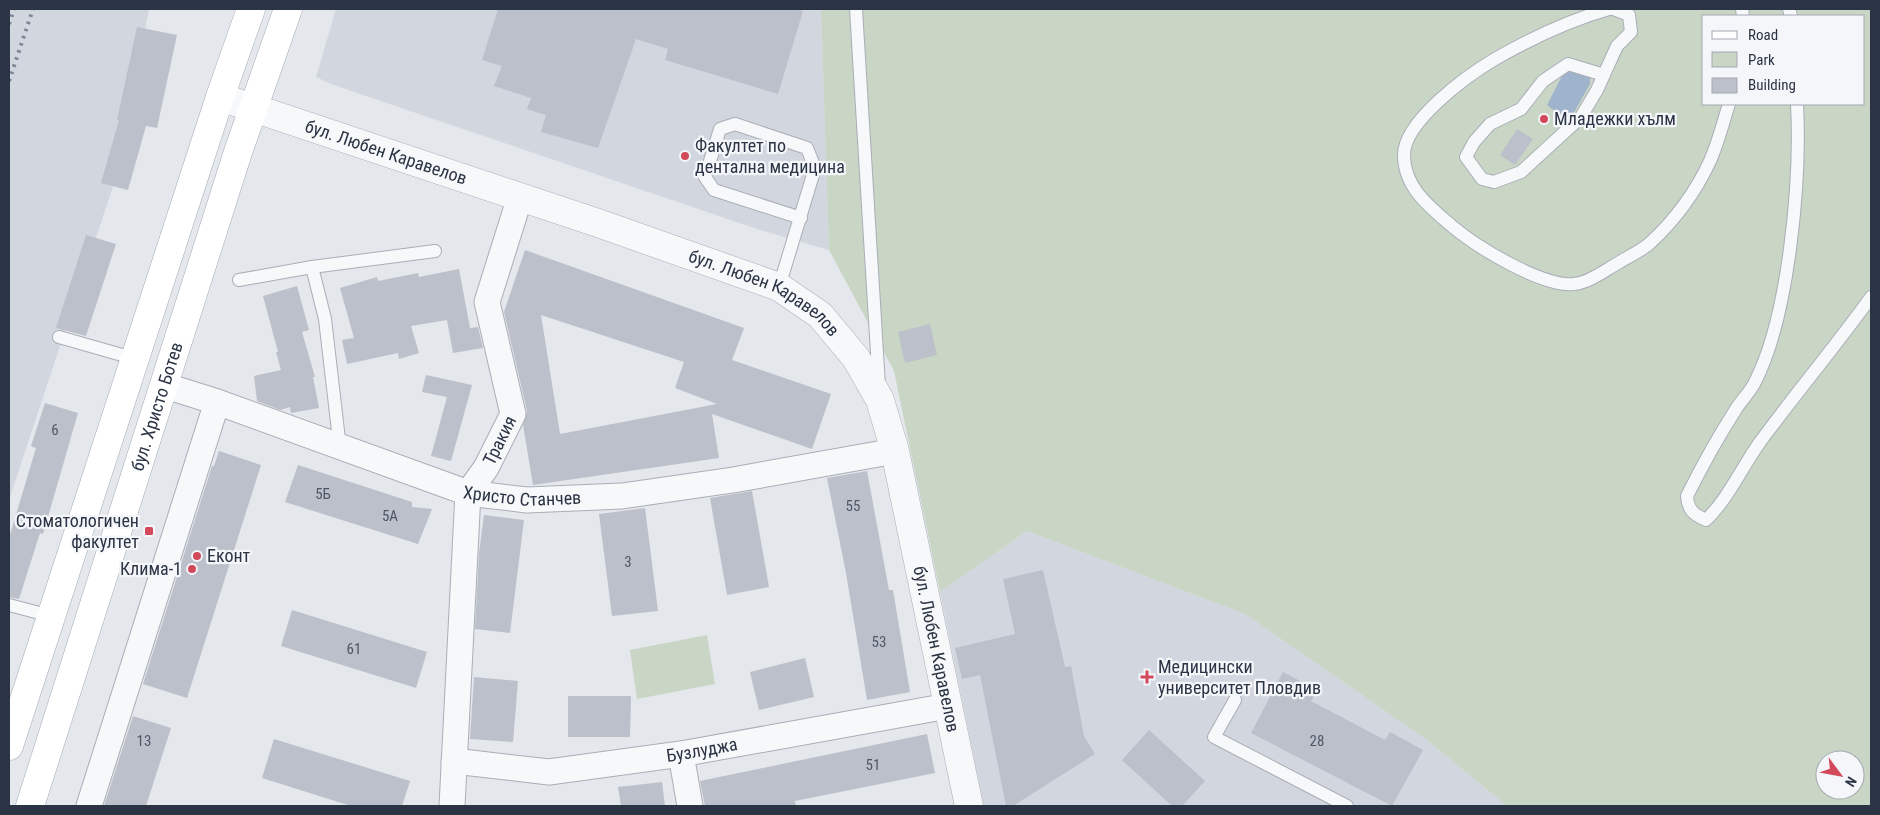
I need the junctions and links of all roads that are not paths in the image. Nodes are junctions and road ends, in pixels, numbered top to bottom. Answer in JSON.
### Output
{"nodes":[{"id":1,"x":251,"y":9,"type":"edge"},
{"id":2,"x":288,"y":9,"type":"edge"},
{"id":3,"x":856,"y":9,"type":"edge"},
{"id":4,"x":1611,"y":9,"type":"edge"},
{"id":5,"x":1604,"y":75,"type":"junction"},
{"id":6,"x":220,"y":97,"type":"junction"},
{"id":7,"x":1729,"y":105,"type":"edge"},
{"id":8,"x":1798,"y":105,"type":"edge"},
{"id":9,"x":252,"y":108,"type":"junction"},
{"id":10,"x":520,"y":197,"type":"junction"},
{"id":11,"x":801,"y":218,"type":"junction"},
{"id":12,"x":435,"y":251,"type":"dead end"},
{"id":13,"x":312,"y":267,"type":"junction"},
{"id":14,"x":239,"y":280,"type":"dead end"},
{"id":15,"x":779,"y":287,"type":"junction"},
{"id":16,"x":1871,"y":297,"type":"edge"},
{"id":17,"x":59,"y":337,"type":"dead end"},
{"id":18,"x":136,"y":359,"type":"junction"},
{"id":19,"x":163,"y":385,"type":"junction"},
{"id":20,"x":880,"y":400,"type":"junction"},
{"id":21,"x":217,"y":402,"type":"junction"},
{"id":22,"x":340,"y":448,"type":"junction"},
{"id":23,"x":895,"y":451,"type":"junction"},
{"id":24,"x":468,"y":493,"type":"junction"},
{"id":25,"x":9,"y":605,"type":"edge"},
{"id":26,"x":51,"y":616,"type":"junction"},
{"id":27,"x":1235,"y":700,"type":"dead end"},
{"id":28,"x":948,"y":706,"type":"junction"},
{"id":29,"x":9,"y":746,"type":"edge"},
{"id":30,"x":681,"y":754,"type":"junction"},
{"id":31,"x":454,"y":761,"type":"junction"},
{"id":32,"x":30,"y":806,"type":"edge"},
{"id":33,"x":89,"y":806,"type":"edge"},
{"id":34,"x":452,"y":806,"type":"edge"},
{"id":35,"x":690,"y":806,"type":"edge"},
{"id":36,"x":969,"y":806,"type":"edge"},
{"id":37,"x":1347,"y":806,"type":"edge"}],
"edges":[{"from":1,"to":6,"type":"main road","name":"бул. Христо Ботев"},
{"from":2,"to":9,"type":"main road","name":"бул. Христо Ботев"},
{"from":3,"to":20,"type":"lane"},
{"from":4,"to":5,"type":"lane"},
{"from":4,"to":7,"type":"lane"},
{"from":5,"to":5,"type":"lane"},
{"from":6,"to":9,"type":"street","name":"бул. Любен Каравелов"},
{"from":6,"to":18,"type":"main road","name":"бул. Христо Ботев"},
{"from":8,"to":16,"type":"lane"},
{"from":9,"to":10,"type":"street","name":"бул. Любен Каравелов"},
{"from":9,"to":19,"type":"main road","name":"бул. Христо Ботев"},
{"from":10,"to":15,"type":"street","name":"бул. Любен Каравелов"},
{"from":10,"to":24,"type":"street","name":"Тракия"},
{"from":11,"to":11,"type":"lane"},
{"from":11,"to":15,"type":"lane"},
{"from":12,"to":13,"type":"lane"},
{"from":13,"to":14,"type":"lane"},
{"from":13,"to":22,"type":"lane"},
{"from":15,"to":20,"type":"street","name":"бул. Любен Каравелов"},
{"from":17,"to":18,"type":"lane"},
{"from":18,"to":26,"type":"main road","name":"бул. Христо Ботев"},
{"from":19,"to":21,"type":"street","name":"Христо Станчев"},
{"from":19,"to":32,"type":"main road","name":"бул. Христо Ботев"},
{"from":20,"to":23,"type":"street","name":"бул. Любен Каравелов"},
{"from":21,"to":22,"type":"street","name":"Христо Станчев"},
{"from":21,"to":33,"type":"street"},
{"from":22,"to":24,"type":"street","name":"Христо Станчев"},
{"from":23,"to":24,"type":"street","name":"Христо Станчев"},
{"from":23,"to":28,"type":"street","name":"бул. Любен Каравелов"},
{"from":24,"to":31,"type":"street"},
{"from":25,"to":26,"type":"lane"},
{"from":26,"to":29,"type":"main road","name":"бул. Христо Ботев"},
{"from":27,"to":37,"type":"lane"},
{"from":28,"to":30,"type":"street","name":"Бузлуджа"},
{"from":28,"to":36,"type":"street","name":"бул. Любен Каравелов"},
{"from":30,"to":31,"type":"street","name":"Бузлуджа"},
{"from":30,"to":35,"type":"street"},
{"from":31,"to":34,"type":"street"}]}
